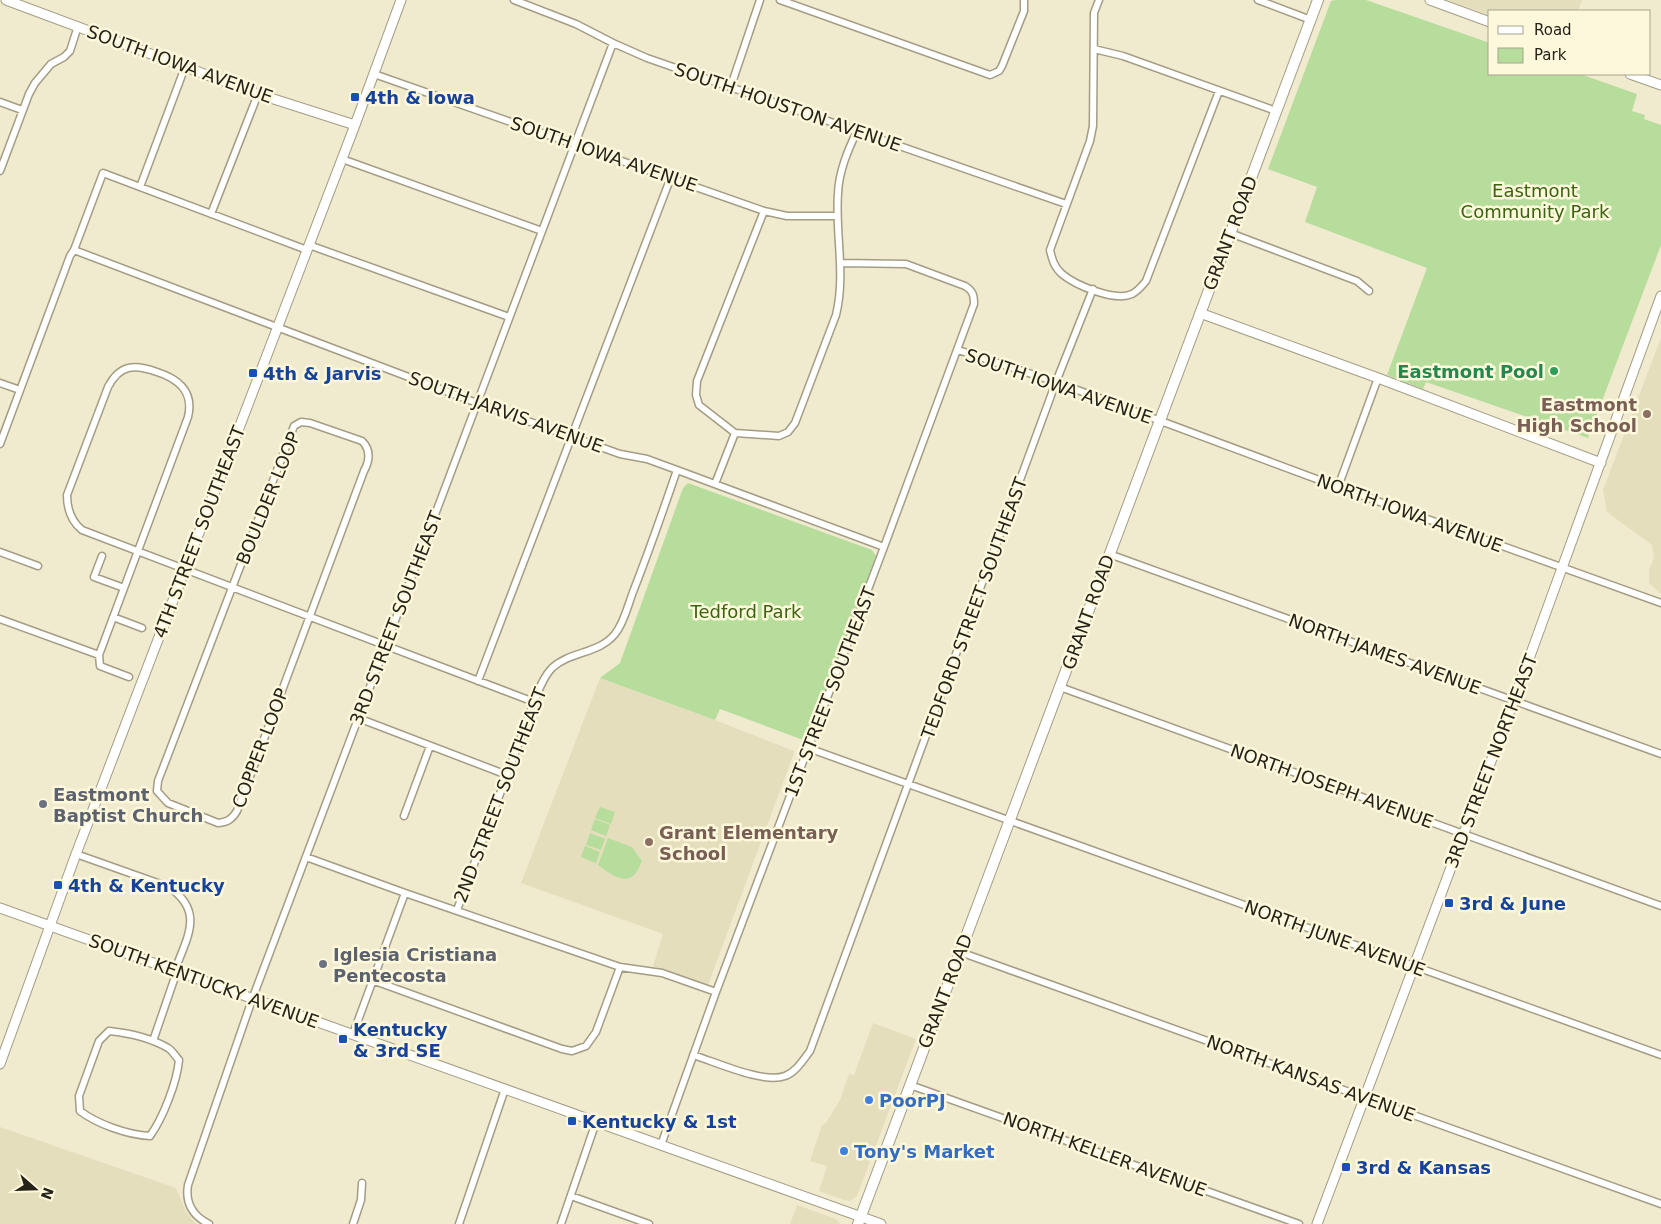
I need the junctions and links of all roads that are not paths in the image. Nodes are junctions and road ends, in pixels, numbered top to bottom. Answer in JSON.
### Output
{"nodes":[{"id":1,"x":6,"y":0,"type":"edge"},
{"id":2,"x":401,"y":0,"type":"edge"},
{"id":3,"x":514,"y":0,"type":"edge"},
{"id":4,"x":760,"y":0,"type":"edge"},
{"id":5,"x":780,"y":0,"type":"edge"},
{"id":6,"x":1024,"y":0,"type":"edge"},
{"id":7,"x":1099,"y":0,"type":"edge"},
{"id":8,"x":1258,"y":0,"type":"edge"},
{"id":9,"x":1318,"y":0,"type":"edge"},
{"id":10,"x":1430,"y":0,"type":"edge"},
{"id":11,"x":1311,"y":20,"type":"junction"},
{"id":12,"x":1488,"y":21,"type":"edge"},
{"id":13,"x":78,"y":26,"type":"junction"},
{"id":14,"x":613,"y":43,"type":"junction"},
{"id":15,"x":1094,"y":49,"type":"junction"},
{"id":16,"x":185,"y":67,"type":"junction"},
{"id":17,"x":374,"y":74,"type":"junction"},
{"id":18,"x":1633,"y":75,"type":"edge"},
{"id":19,"x":1661,"y":85,"type":"edge"},
{"id":20,"x":731,"y":86,"type":"junction"},
{"id":21,"x":1219,"y":91,"type":"junction"},
{"id":22,"x":258,"y":94,"type":"junction"},
{"id":23,"x":0,"y":102,"type":"edge"},
{"id":24,"x":22,"y":110,"type":"junction"},
{"id":25,"x":1276,"y":110,"type":"junction"},
{"id":26,"x":355,"y":125,"type":"junction"},
{"id":27,"x":857,"y":131,"type":"junction"},
{"id":28,"x":575,"y":144,"type":"junction"},
{"id":29,"x":342,"y":159,"type":"junction"},
{"id":30,"x":0,"y":171,"type":"edge"},
{"id":31,"x":671,"y":178,"type":"junction"},
{"id":32,"x":140,"y":187,"type":"junction"},
{"id":33,"x":1066,"y":204,"type":"junction"},
{"id":34,"x":764,"y":211,"type":"junction"},
{"id":35,"x":211,"y":214,"type":"junction"},
{"id":36,"x":837,"y":216,"type":"junction"},
{"id":37,"x":542,"y":231,"type":"junction"},
{"id":38,"x":1230,"y":233,"type":"junction"},
{"id":39,"x":308,"y":247,"type":"junction"},
{"id":40,"x":74,"y":250,"type":"junction"},
{"id":41,"x":841,"y":263,"type":"junction"},
{"id":42,"x":1093,"y":290,"type":"junction"},
{"id":43,"x":1369,"y":291,"type":"dead end"},
{"id":44,"x":1661,"y":296,"type":"edge"},
{"id":45,"x":1200,"y":313,"type":"junction"},
{"id":46,"x":510,"y":317,"type":"junction"},
{"id":47,"x":277,"y":326,"type":"junction"},
{"id":48,"x":958,"y":350,"type":"junction"},
{"id":49,"x":1378,"y":378,"type":"junction"},
{"id":50,"x":1056,"y":382,"type":"junction"},
{"id":51,"x":0,"y":383,"type":"edge"},
{"id":52,"x":20,"y":390,"type":"junction"},
{"id":53,"x":477,"y":403,"type":"junction"},
{"id":54,"x":1160,"y":421,"type":"junction"},
{"id":55,"x":735,"y":433,"type":"junction"},
{"id":56,"x":571,"y":437,"type":"junction"},
{"id":57,"x":0,"y":444,"type":"edge"},
{"id":58,"x":1601,"y":463,"type":"junction"},
{"id":59,"x":677,"y":470,"type":"junction"},
{"id":60,"x":715,"y":484,"type":"junction"},
{"id":61,"x":1338,"y":487,"type":"junction"},
{"id":62,"x":884,"y":547,"type":"junction"},
{"id":63,"x":138,"y":551,"type":"junction"},
{"id":64,"x":0,"y":552,"type":"edge"},
{"id":65,"x":1109,"y":554,"type":"junction"},
{"id":66,"x":102,"y":556,"type":"dead end"},
{"id":67,"x":38,"y":566,"type":"dead end"},
{"id":68,"x":185,"y":569,"type":"junction"},
{"id":69,"x":1563,"y":569,"type":"junction"},
{"id":70,"x":232,"y":586,"type":"junction"},
{"id":71,"x":124,"y":588,"type":"junction"},
{"id":72,"x":1661,"y":603,"type":"edge"},
{"id":73,"x":310,"y":616,"type":"junction"},
{"id":74,"x":113,"y":617,"type":"junction"},
{"id":75,"x":0,"y":619,"type":"edge"},
{"id":76,"x":142,"y":628,"type":"dead end"},
{"id":77,"x":385,"y":646,"type":"junction"},
{"id":78,"x":99,"y":655,"type":"junction"},
{"id":79,"x":128,"y":678,"type":"dead end"},
{"id":80,"x":478,"y":680,"type":"junction"},
{"id":81,"x":1060,"y":687,"type":"junction"},
{"id":82,"x":1514,"y":700,"type":"junction"},
{"id":83,"x":534,"y":702,"type":"junction"},
{"id":84,"x":358,"y":718,"type":"junction"},
{"id":85,"x":430,"y":746,"type":"junction"},
{"id":86,"x":808,"y":748,"type":"junction"},
{"id":87,"x":1661,"y":754,"type":"edge"},
{"id":88,"x":507,"y":775,"type":"junction"},
{"id":89,"x":909,"y":784,"type":"junction"},
{"id":90,"x":404,"y":816,"type":"dead end"},
{"id":91,"x":1009,"y":820,"type":"junction"},
{"id":92,"x":1465,"y":833,"type":"junction"},
{"id":93,"x":76,"y":854,"type":"junction"},
{"id":94,"x":306,"y":857,"type":"junction"},
{"id":95,"x":404,"y":893,"type":"junction"},
{"id":96,"x":1661,"y":906,"type":"edge"},
{"id":97,"x":0,"y":908,"type":"edge"},
{"id":98,"x":457,"y":910,"type":"junction"},
{"id":99,"x":50,"y":926,"type":"junction"},
{"id":100,"x":960,"y":952,"type":"junction"},
{"id":101,"x":1413,"y":966,"type":"junction"},
{"id":102,"x":620,"y":967,"type":"junction"},
{"id":103,"x":176,"y":971,"type":"junction"},
{"id":104,"x":372,"y":980,"type":"junction"},
{"id":105,"x":716,"y":992,"type":"junction"},
{"id":106,"x":253,"y":997,"type":"junction"},
{"id":107,"x":353,"y":1034,"type":"junction"},
{"id":108,"x":152,"y":1041,"type":"junction"},
{"id":109,"x":693,"y":1055,"type":"junction"},
{"id":110,"x":1661,"y":1055,"type":"edge"},
{"id":111,"x":0,"y":1064,"type":"edge"},
{"id":112,"x":910,"y":1085,"type":"junction"},
{"id":113,"x":505,"y":1089,"type":"junction"},
{"id":114,"x":1364,"y":1097,"type":"junction"},
{"id":115,"x":596,"y":1122,"type":"junction"},
{"id":116,"x":661,"y":1145,"type":"junction"},
{"id":117,"x":362,"y":1183,"type":"dead end"},
{"id":118,"x":571,"y":1196,"type":"junction"},
{"id":119,"x":1661,"y":1204,"type":"edge"},
{"id":120,"x":859,"y":1220,"type":"edge"},
{"id":121,"x":209,"y":1224,"type":"edge"},
{"id":122,"x":353,"y":1224,"type":"edge"},
{"id":123,"x":459,"y":1224,"type":"edge"},
{"id":124,"x":561,"y":1224,"type":"edge"},
{"id":125,"x":648,"y":1224,"type":"edge"},
{"id":126,"x":881,"y":1224,"type":"edge"},
{"id":127,"x":1299,"y":1224,"type":"edge"},
{"id":128,"x":1317,"y":1224,"type":"edge"}],
"edges":[{"from":1,"to":13,"type":"street","name":"SOUTH IOWA AVENUE"},
{"from":2,"to":17,"type":"street","name":"4TH STREET SOUTHEAST"},
{"from":3,"to":14,"type":"street","name":"SOUTH HOUSTON AVENUE"},
{"from":4,"to":20,"type":"street"},
{"from":5,"to":6,"type":"street"},
{"from":7,"to":15,"type":"street"},
{"from":8,"to":11,"type":"street"},
{"from":9,"to":11,"type":"main road","name":"GRANT ROAD"},
{"from":10,"to":12,"type":"street"},
{"from":11,"to":25,"type":"main road","name":"GRANT ROAD"},
{"from":13,"to":16,"type":"street","name":"SOUTH IOWA AVENUE"},
{"from":13,"to":24,"type":"street"},
{"from":14,"to":20,"type":"street","name":"SOUTH HOUSTON AVENUE"},
{"from":14,"to":28,"type":"street","name":"3RD STREET SOUTHEAST"},
{"from":15,"to":21,"type":"street"},
{"from":15,"to":33,"type":"street"},
{"from":16,"to":22,"type":"street","name":"SOUTH IOWA AVENUE"},
{"from":16,"to":32,"type":"street"},
{"from":17,"to":26,"type":"street","name":"4TH STREET SOUTHEAST"},
{"from":17,"to":28,"type":"street","name":"SOUTH IOWA AVENUE"},
{"from":18,"to":19,"type":"street"},
{"from":20,"to":27,"type":"street","name":"SOUTH HOUSTON AVENUE"},
{"from":21,"to":25,"type":"street"},
{"from":21,"to":42,"type":"street"},
{"from":22,"to":26,"type":"street","name":"SOUTH IOWA AVENUE"},
{"from":22,"to":35,"type":"street"},
{"from":23,"to":24,"type":"street"},
{"from":24,"to":30,"type":"street"},
{"from":25,"to":38,"type":"main road","name":"GRANT ROAD"},
{"from":26,"to":29,"type":"street","name":"4TH STREET SOUTHEAST"},
{"from":27,"to":33,"type":"street","name":"SOUTH HOUSTON AVENUE"},
{"from":27,"to":36,"type":"street"},
{"from":28,"to":31,"type":"street","name":"SOUTH IOWA AVENUE"},
{"from":28,"to":37,"type":"street","name":"3RD STREET SOUTHEAST"},
{"from":29,"to":37,"type":"street"},
{"from":29,"to":39,"type":"street","name":"4TH STREET SOUTHEAST"},
{"from":31,"to":34,"type":"street","name":"SOUTH IOWA AVENUE"},
{"from":31,"to":56,"type":"street"},
{"from":32,"to":35,"type":"street"},
{"from":32,"to":40,"type":"street"},
{"from":33,"to":42,"type":"street"},
{"from":34,"to":36,"type":"street","name":"SOUTH IOWA AVENUE"},
{"from":34,"to":55,"type":"street"},
{"from":35,"to":39,"type":"street"},
{"from":36,"to":41,"type":"street"},
{"from":37,"to":46,"type":"street","name":"3RD STREET SOUTHEAST"},
{"from":38,"to":43,"type":"street"},
{"from":38,"to":45,"type":"main road","name":"GRANT ROAD"},
{"from":39,"to":46,"type":"street"},
{"from":39,"to":47,"type":"street","name":"4TH STREET SOUTHEAST"},
{"from":40,"to":47,"type":"street","name":"SOUTH JARVIS AVENUE"},
{"from":40,"to":52,"type":"street"},
{"from":41,"to":48,"type":"street","name":"1ST STREET SOUTHEAST"},
{"from":41,"to":55,"type":"street"},
{"from":42,"to":50,"type":"street","name":"TEDFORD STREET SOUTHEAST"},
{"from":44,"to":58,"type":"street","name":"3RD STREET NORTHEAST"},
{"from":45,"to":49,"type":"street"},
{"from":45,"to":54,"type":"main road","name":"GRANT ROAD"},
{"from":46,"to":53,"type":"street","name":"3RD STREET SOUTHEAST"},
{"from":47,"to":53,"type":"street","name":"SOUTH JARVIS AVENUE"},
{"from":47,"to":68,"type":"street","name":"4TH STREET SOUTHEAST"},
{"from":48,"to":50,"type":"street","name":"SOUTH IOWA AVENUE"},
{"from":48,"to":62,"type":"street","name":"1ST STREET SOUTHEAST"},
{"from":49,"to":58,"type":"street"},
{"from":49,"to":61,"type":"street"},
{"from":50,"to":54,"type":"street","name":"SOUTH IOWA AVENUE"},
{"from":50,"to":89,"type":"street","name":"TEDFORD STREET SOUTHEAST"},
{"from":51,"to":52,"type":"street"},
{"from":52,"to":57,"type":"street"},
{"from":53,"to":56,"type":"street","name":"SOUTH JARVIS AVENUE"},
{"from":53,"to":77,"type":"street","name":"3RD STREET SOUTHEAST"},
{"from":54,"to":61,"type":"street","name":"NORTH IOWA AVENUE"},
{"from":54,"to":65,"type":"main road","name":"GRANT ROAD"},
{"from":55,"to":60,"type":"street"},
{"from":56,"to":59,"type":"street","name":"SOUTH JARVIS AVENUE"},
{"from":56,"to":80,"type":"street"},
{"from":58,"to":69,"type":"street","name":"3RD STREET NORTHEAST"},
{"from":59,"to":60,"type":"street","name":"SOUTH JARVIS AVENUE"},
{"from":59,"to":83,"type":"street","name":"2ND STREET SOUTHEAST"},
{"from":60,"to":62,"type":"street","name":"SOUTH JARVIS AVENUE"},
{"from":61,"to":69,"type":"street","name":"NORTH IOWA AVENUE"},
{"from":62,"to":86,"type":"street","name":"1ST STREET SOUTHEAST"},
{"from":63,"to":63,"type":"street"},
{"from":63,"to":68,"type":"street"},
{"from":63,"to":71,"type":"street"},
{"from":64,"to":67,"type":"street"},
{"from":65,"to":81,"type":"main road","name":"GRANT ROAD"},
{"from":65,"to":82,"type":"street","name":"NORTH JAMES AVENUE"},
{"from":66,"to":71,"type":"street"},
{"from":68,"to":70,"type":"street"},
{"from":68,"to":93,"type":"street","name":"4TH STREET SOUTHEAST"},
{"from":69,"to":72,"type":"street","name":"NORTH IOWA AVENUE"},
{"from":69,"to":82,"type":"street","name":"3RD STREET NORTHEAST"},
{"from":70,"to":73,"type":"street"},
{"from":70,"to":73,"type":"street","name":"BOULDER LOOP"},
{"from":70,"to":73,"type":"street","name":"COPPER LOOP"},
{"from":71,"to":74,"type":"street"},
{"from":73,"to":77,"type":"street"},
{"from":74,"to":76,"type":"street"},
{"from":74,"to":78,"type":"street"},
{"from":75,"to":78,"type":"street"},
{"from":77,"to":80,"type":"street"},
{"from":77,"to":84,"type":"street","name":"3RD STREET SOUTHEAST"},
{"from":78,"to":79,"type":"street"},
{"from":80,"to":83,"type":"street"},
{"from":81,"to":91,"type":"main road","name":"GRANT ROAD"},
{"from":81,"to":92,"type":"street","name":"NORTH JOSEPH AVENUE"},
{"from":82,"to":87,"type":"street","name":"NORTH JAMES AVENUE"},
{"from":82,"to":92,"type":"street","name":"3RD STREET NORTHEAST"},
{"from":83,"to":88,"type":"street","name":"2ND STREET SOUTHEAST"},
{"from":84,"to":85,"type":"street"},
{"from":84,"to":94,"type":"street","name":"3RD STREET SOUTHEAST"},
{"from":85,"to":88,"type":"street"},
{"from":85,"to":90,"type":"street"},
{"from":86,"to":89,"type":"street","name":"NORTH JUNE AVENUE"},
{"from":86,"to":105,"type":"street","name":"1ST STREET SOUTHEAST"},
{"from":88,"to":98,"type":"street","name":"2ND STREET SOUTHEAST"},
{"from":89,"to":91,"type":"street","name":"NORTH JUNE AVENUE"},
{"from":89,"to":109,"type":"street","name":"TEDFORD STREET SOUTHEAST"},
{"from":91,"to":100,"type":"main road","name":"GRANT ROAD"},
{"from":91,"to":101,"type":"street","name":"NORTH JUNE AVENUE"},
{"from":92,"to":96,"type":"street","name":"NORTH JOSEPH AVENUE"},
{"from":92,"to":101,"type":"street","name":"3RD STREET NORTHEAST"},
{"from":93,"to":99,"type":"street","name":"4TH STREET SOUTHEAST"},
{"from":93,"to":103,"type":"street"},
{"from":94,"to":95,"type":"street","name":"2ND STREET SOUTHEAST"},
{"from":94,"to":106,"type":"street","name":"3RD STREET SOUTHEAST"},
{"from":95,"to":98,"type":"street","name":"2ND STREET SOUTHEAST"},
{"from":95,"to":104,"type":"street"},
{"from":97,"to":99,"type":"street","name":"SOUTH KENTUCKY AVENUE"},
{"from":98,"to":102,"type":"street"},
{"from":99,"to":103,"type":"street","name":"SOUTH KENTUCKY AVENUE"},
{"from":99,"to":111,"type":"street","name":"4TH STREET SOUTHEAST"},
{"from":100,"to":112,"type":"main road","name":"GRANT ROAD"},
{"from":100,"to":114,"type":"street","name":"NORTH KANSAS AVENUE"},
{"from":101,"to":110,"type":"street","name":"NORTH JUNE AVENUE"},
{"from":101,"to":114,"type":"street","name":"3RD STREET NORTHEAST"},
{"from":102,"to":104,"type":"street"},
{"from":102,"to":105,"type":"street"},
{"from":103,"to":106,"type":"street","name":"SOUTH KENTUCKY AVENUE"},
{"from":103,"to":108,"type":"street"},
{"from":104,"to":107,"type":"street"},
{"from":105,"to":109,"type":"street","name":"1ST STREET SOUTHEAST"},
{"from":106,"to":107,"type":"street","name":"SOUTH KENTUCKY AVENUE"},
{"from":106,"to":121,"type":"street","name":"3RD STREET SOUTHEAST"},
{"from":107,"to":113,"type":"street","name":"SOUTH KENTUCKY AVENUE"},
{"from":108,"to":108,"type":"street"},
{"from":109,"to":116,"type":"street","name":"1ST STREET SOUTHEAST"},
{"from":112,"to":120,"type":"main road","name":"GRANT ROAD"},
{"from":112,"to":127,"type":"street","name":"NORTH KELLER AVENUE"},
{"from":113,"to":115,"type":"street","name":"SOUTH KENTUCKY AVENUE"},
{"from":113,"to":123,"type":"street"},
{"from":114,"to":119,"type":"street","name":"NORTH KANSAS AVENUE"},
{"from":114,"to":128,"type":"street","name":"3RD STREET NORTHEAST"},
{"from":115,"to":116,"type":"street","name":"SOUTH KENTUCKY AVENUE"},
{"from":115,"to":118,"type":"street"},
{"from":116,"to":120,"type":"street","name":"SOUTH KENTUCKY AVENUE"},
{"from":117,"to":122,"type":"street"},
{"from":118,"to":124,"type":"street"},
{"from":118,"to":125,"type":"street"},
{"from":120,"to":126,"type":"street","name":"SOUTH KENTUCKY AVENUE"}]}
